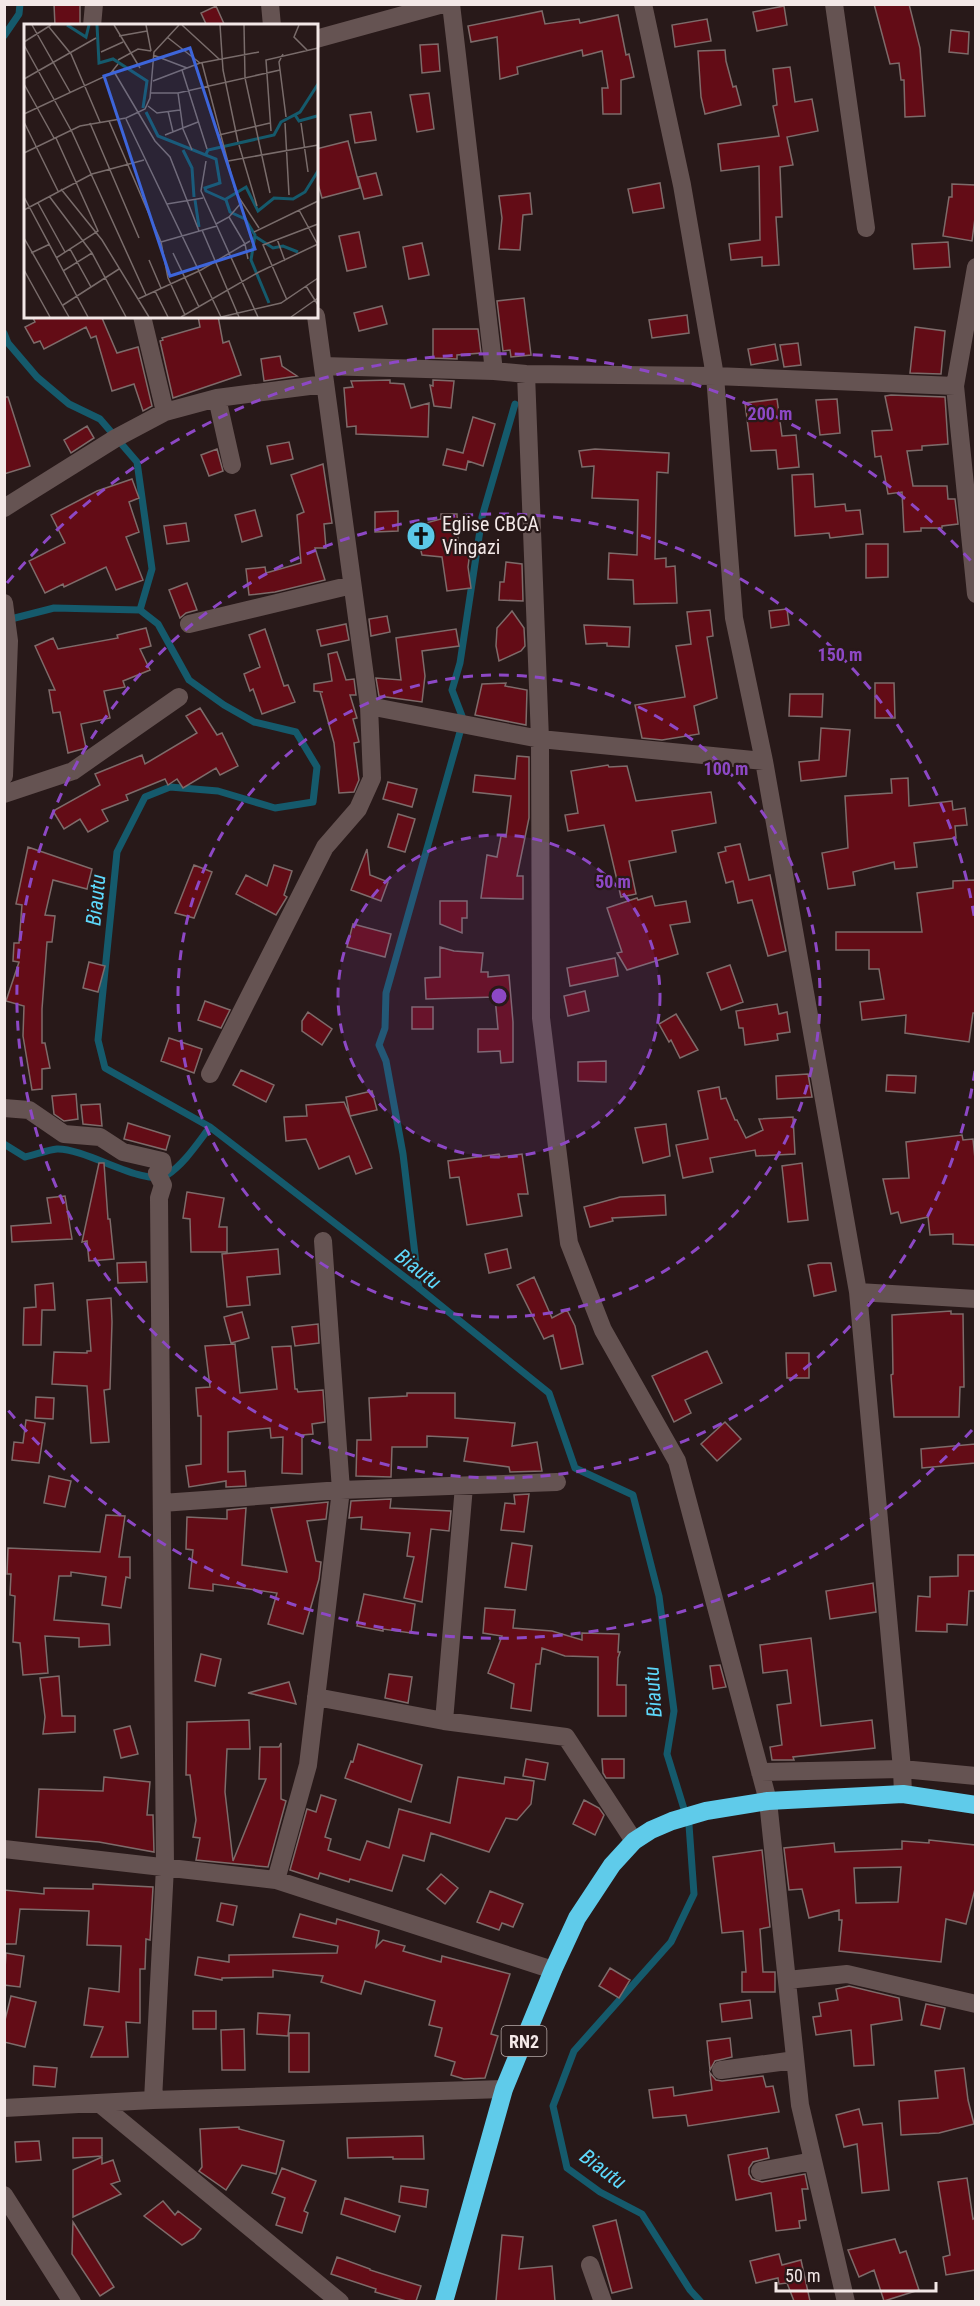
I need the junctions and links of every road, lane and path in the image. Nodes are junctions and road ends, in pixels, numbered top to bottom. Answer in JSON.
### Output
{"nodes":[{"id":1,"x":94,"y":4,"type":"edge"},
{"id":2,"x":270,"y":4,"type":"edge"},
{"id":3,"x":443,"y":4,"type":"edge"},
{"id":4,"x":451,"y":4,"type":"edge"},
{"id":5,"x":643,"y":4,"type":"edge"},
{"id":6,"x":834,"y":4,"type":"edge"},
{"id":7,"x":92,"y":24,"type":"edge"},
{"id":8,"x":273,"y":24,"type":"edge"},
{"id":9,"x":318,"y":38,"type":"edge"},
{"id":10,"x":866,"y":228,"type":"dead end"},
{"id":11,"x":975,"y":267,"type":"edge"},
{"id":12,"x":142,"y":318,"type":"edge"},
{"id":13,"x":316,"y":318,"type":"edge"},
{"id":14,"x":494,"y":371,"type":"junction"},
{"id":15,"x":526,"y":374,"type":"junction"},
{"id":16,"x":324,"y":375,"type":"junction"},
{"id":17,"x":715,"y":376,"type":"junction"},
{"id":18,"x":955,"y":386,"type":"junction"},
{"id":19,"x":217,"y":398,"type":"junction"},
{"id":20,"x":165,"y":412,"type":"junction"},
{"id":21,"x":232,"y":465,"type":"dead end"},
{"id":22,"x":969,"y":465,"type":"edge"},
{"id":23,"x":4,"y":508,"type":"edge"},
{"id":24,"x":352,"y":585,"type":"junction"},
{"id":25,"x":975,"y":594,"type":"edge"},
{"id":26,"x":5,"y":605,"type":"edge"},
{"id":27,"x":189,"y":624,"type":"dead end"},
{"id":28,"x":179,"y":697,"type":"dead end"},
{"id":29,"x":369,"y":706,"type":"junction"},
{"id":30,"x":540,"y":739,"type":"junction"},
{"id":31,"x":764,"y":761,"type":"junction"},
{"id":32,"x":4,"y":776,"type":"edge"},
{"id":33,"x":4,"y":794,"type":"edge"},
{"id":34,"x":210,"y":1074,"type":"dead end"},
{"id":35,"x":4,"y":1108,"type":"edge"},
{"id":36,"x":323,"y":1241,"type":"dead end"},
{"id":37,"x":858,"y":1292,"type":"junction"},
{"id":38,"x":975,"y":1299,"type":"edge"},
{"id":39,"x":558,"y":1482,"type":"dead end"},
{"id":40,"x":464,"y":1486,"type":"junction"},
{"id":41,"x":341,"y":1490,"type":"junction"},
{"id":42,"x":162,"y":1503,"type":"junction"},
{"id":43,"x":316,"y":1696,"type":"junction"},
{"id":44,"x":444,"y":1721,"type":"junction"},
{"id":45,"x":902,"y":1769,"type":"junction"},
{"id":46,"x":760,"y":1772,"type":"junction"},
{"id":47,"x":975,"y":1776,"type":"edge"},
{"id":48,"x":903,"y":1794,"type":"junction"},
{"id":49,"x":768,"y":1802,"type":"junction"},
{"id":50,"x":975,"y":1805,"type":"edge"},
{"id":51,"x":634,"y":1841,"type":"junction"},
{"id":52,"x":4,"y":1849,"type":"edge"},
{"id":53,"x":165,"y":1867,"type":"junction"},
{"id":54,"x":276,"y":1880,"type":"junction"},
{"id":55,"x":553,"y":1970,"type":"junction"},
{"id":56,"x":787,"y":1980,"type":"junction"},
{"id":57,"x":975,"y":2004,"type":"edge"},
{"id":58,"x":795,"y":2060,"type":"junction"},
{"id":59,"x":721,"y":2070,"type":"dead end"},
{"id":60,"x":504,"y":2089,"type":"junction"},
{"id":61,"x":153,"y":2100,"type":"junction"},
{"id":62,"x":99,"y":2103,"type":"junction"},
{"id":63,"x":4,"y":2108,"type":"edge"},
{"id":64,"x":813,"y":2161,"type":"junction"},
{"id":65,"x":760,"y":2170,"type":"dead end"},
{"id":66,"x":4,"y":2194,"type":"edge"},
{"id":67,"x":590,"y":2265,"type":"dead end"},
{"id":68,"x":72,"y":2301,"type":"edge"},
{"id":69,"x":340,"y":2301,"type":"edge"},
{"id":70,"x":444,"y":2301,"type":"edge"},
{"id":71,"x":603,"y":2301,"type":"edge"},
{"id":72,"x":846,"y":2301,"type":"edge"}],
"edges":[{"from":1,"to":7,"type":"street"},
{"from":2,"to":8,"type":"street"},
{"from":3,"to":9,"type":"street"},
{"from":4,"to":14,"type":"street"},
{"from":5,"to":17,"type":"street"},
{"from":6,"to":10,"type":"street"},
{"from":11,"to":18,"type":"street"},
{"from":12,"to":20,"type":"street"},
{"from":13,"to":16,"type":"street"},
{"from":14,"to":15,"type":"street"},
{"from":14,"to":16,"type":"street"},
{"from":15,"to":17,"type":"street"},
{"from":15,"to":30,"type":"street"},
{"from":16,"to":19,"type":"street"},
{"from":16,"to":24,"type":"street"},
{"from":17,"to":18,"type":"street"},
{"from":17,"to":31,"type":"street"},
{"from":18,"to":22,"type":"street"},
{"from":19,"to":20,"type":"street"},
{"from":19,"to":21,"type":"street"},
{"from":20,"to":23,"type":"street"},
{"from":22,"to":25,"type":"street"},
{"from":24,"to":27,"type":"street"},
{"from":24,"to":29,"type":"street"},
{"from":26,"to":32,"type":"street"},
{"from":28,"to":33,"type":"street"},
{"from":29,"to":30,"type":"street"},
{"from":29,"to":34,"type":"street"},
{"from":30,"to":31,"type":"street"},
{"from":30,"to":46,"type":"street"},
{"from":31,"to":37,"type":"street"},
{"from":35,"to":42,"type":"street"},
{"from":36,"to":41,"type":"street"},
{"from":37,"to":38,"type":"street"},
{"from":37,"to":45,"type":"street"},
{"from":39,"to":40,"type":"street"},
{"from":40,"to":41,"type":"street"},
{"from":40,"to":44,"type":"street"},
{"from":41,"to":42,"type":"street"},
{"from":41,"to":43,"type":"street"},
{"from":42,"to":53,"type":"street"},
{"from":43,"to":44,"type":"street"},
{"from":43,"to":54,"type":"street"},
{"from":44,"to":51,"type":"street"},
{"from":45,"to":46,"type":"street"},
{"from":45,"to":47,"type":"street"},
{"from":45,"to":48,"type":"street"},
{"from":46,"to":49,"type":"street"},
{"from":48,"to":49,"type":"highway"},
{"from":48,"to":50,"type":"highway"},
{"from":49,"to":51,"type":"highway","number":"RN2"},
{"from":49,"to":56,"type":"street"},
{"from":51,"to":55,"type":"highway","number":"RN2"},
{"from":52,"to":53,"type":"street"},
{"from":53,"to":54,"type":"street"},
{"from":53,"to":61,"type":"street"},
{"from":54,"to":55,"type":"street"},
{"from":55,"to":60,"type":"highway","number":"RN2"},
{"from":56,"to":57,"type":"street"},
{"from":56,"to":58,"type":"street"},
{"from":58,"to":59,"type":"street"},
{"from":58,"to":64,"type":"street"},
{"from":60,"to":61,"type":"street"},
{"from":60,"to":70,"type":"highway","number":"RN2"},
{"from":61,"to":62,"type":"street"},
{"from":62,"to":63,"type":"street"},
{"from":62,"to":69,"type":"street"},
{"from":64,"to":65,"type":"street"},
{"from":64,"to":72,"type":"street"},
{"from":66,"to":68,"type":"street"},
{"from":67,"to":71,"type":"street"}]}
